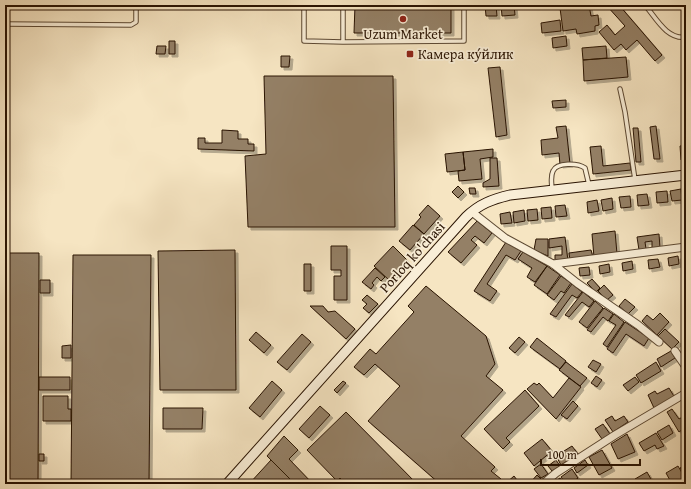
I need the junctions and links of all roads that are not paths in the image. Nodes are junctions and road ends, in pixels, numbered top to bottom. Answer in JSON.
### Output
{"nodes":[{"id":1,"x":136,"y":5,"type":"edge"},
{"id":2,"x":304,"y":5,"type":"edge"},
{"id":3,"x":343,"y":5,"type":"edge"},
{"id":4,"x":464,"y":5,"type":"edge"},
{"id":5,"x":645,"y":5,"type":"edge"},
{"id":6,"x":5,"y":24,"type":"edge"},
{"id":7,"x":686,"y":37,"type":"edge"},
{"id":8,"x":343,"y":42,"type":"junction"},
{"id":9,"x":620,"y":89,"type":"dead end"},
{"id":10,"x":686,"y":175,"type":"edge"},
{"id":11,"x":635,"y":181,"type":"junction"},
{"id":12,"x":589,"y":186,"type":"junction"},
{"id":13,"x":552,"y":190,"type":"junction"},
{"id":14,"x":472,"y":212,"type":"junction"},
{"id":15,"x":686,"y":247,"type":"edge"},
{"id":16,"x":553,"y":264,"type":"junction"},
{"id":17,"x":659,"y":342,"type":"dead end"},
{"id":18,"x":675,"y":351,"type":"dead end"},
{"id":19,"x":686,"y":367,"type":"edge"},
{"id":20,"x":686,"y":394,"type":"edge"},
{"id":21,"x":227,"y":484,"type":"edge"},
{"id":22,"x":543,"y":484,"type":"edge"}],
"edges":[{"from":1,"to":6,"type":"lane"},
{"from":2,"to":8,"type":"lane"},
{"from":3,"to":8,"type":"lane"},
{"from":4,"to":8,"type":"lane"},
{"from":5,"to":7,"type":"lane"},
{"from":9,"to":11,"type":"lane"},
{"from":10,"to":11,"type":"main road","name":"Porloq ko'chasi"},
{"from":11,"to":12,"type":"main road","name":"Porloq ko'chasi"},
{"from":12,"to":13,"type":"main road","name":"Porloq ko'chasi"},
{"from":12,"to":13,"type":"lane"},
{"from":13,"to":14,"type":"main road","name":"Porloq ko'chasi"},
{"from":14,"to":16,"type":"street"},
{"from":14,"to":21,"type":"main road","name":"Porloq ko'chasi"},
{"from":15,"to":16,"type":"street"},
{"from":16,"to":17,"type":"street"},
{"from":18,"to":19,"type":"street"},
{"from":20,"to":22,"type":"street"}]}
